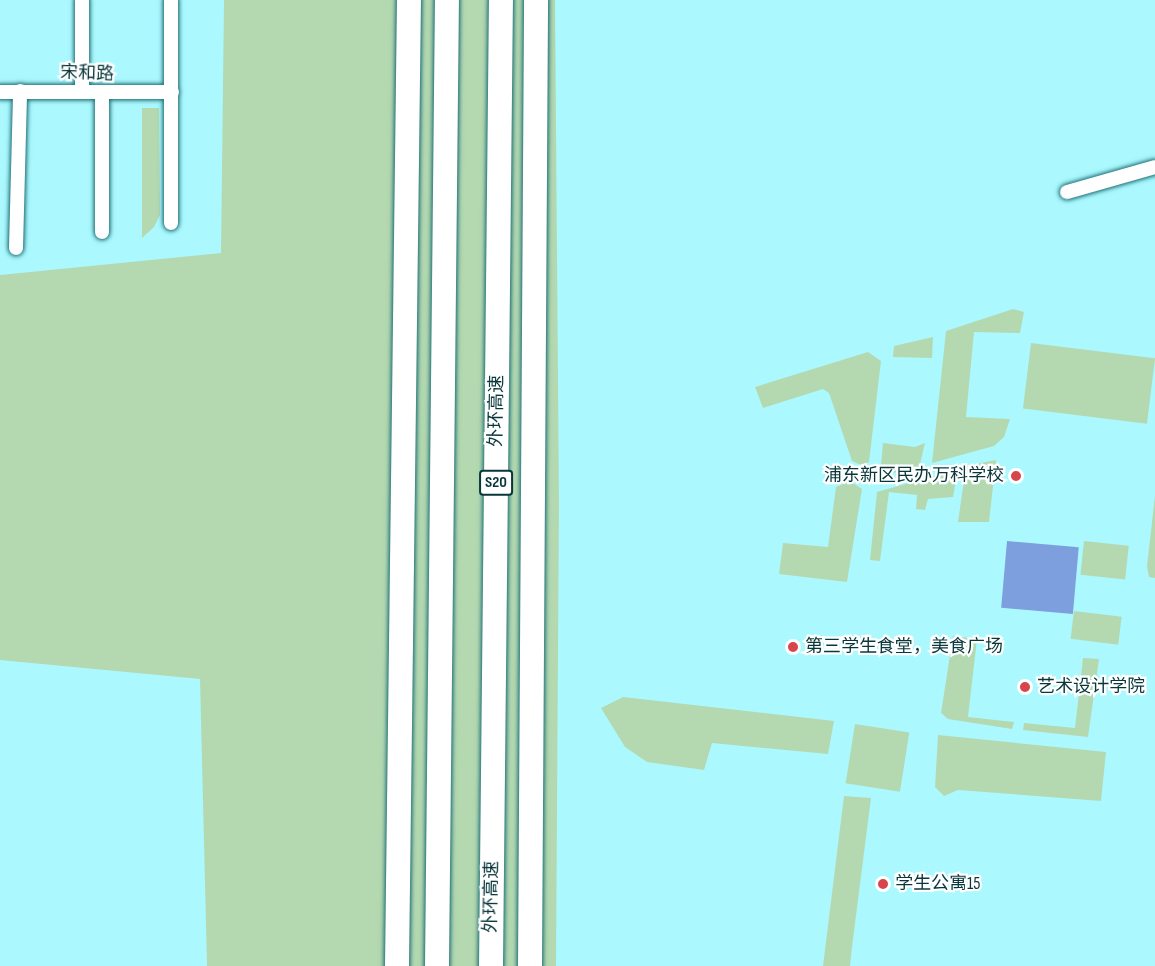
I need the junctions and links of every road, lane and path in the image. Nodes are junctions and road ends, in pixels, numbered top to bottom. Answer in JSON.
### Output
{"nodes":[{"id":1,"x":82,"y":0,"type":"edge"},
{"id":2,"x":171,"y":0,"type":"edge"},
{"id":3,"x":409,"y":0,"type":"edge"},
{"id":4,"x":447,"y":0,"type":"edge"},
{"id":5,"x":501,"y":0,"type":"edge"},
{"id":6,"x":536,"y":0,"type":"edge"},
{"id":7,"x":82,"y":90,"type":"junction"},
{"id":8,"x":20,"y":91,"type":"junction"},
{"id":9,"x":0,"y":92,"type":"edge"},
{"id":10,"x":172,"y":92,"type":"junction"},
{"id":11,"x":102,"y":94,"type":"junction"},
{"id":12,"x":1155,"y":167,"type":"edge"},
{"id":13,"x":1066,"y":192,"type":"dead end"},
{"id":14,"x":171,"y":223,"type":"dead end"},
{"id":15,"x":102,"y":232,"type":"dead end"},
{"id":16,"x":16,"y":248,"type":"dead end"},
{"id":17,"x":397,"y":966,"type":"edge"},
{"id":18,"x":437,"y":966,"type":"edge"},
{"id":19,"x":491,"y":966,"type":"edge"},
{"id":20,"x":530,"y":966,"type":"edge"}],
"edges":[{"from":1,"to":7,"type":"street"},
{"from":2,"to":10,"type":"street"},
{"from":3,"to":17,"type":"highway"},
{"from":4,"to":18,"type":"highway"},
{"from":5,"to":19,"type":"highway","name":"外环高速","number":"S20"},
{"from":6,"to":20,"type":"highway"},
{"from":7,"to":8,"type":"street","name":"宋和路"},
{"from":7,"to":11,"type":"street","name":"宋和路"},
{"from":8,"to":9,"type":"street","name":"宋和路"},
{"from":8,"to":16,"type":"street"},
{"from":10,"to":11,"type":"street","name":"宋和路"},
{"from":10,"to":14,"type":"street"},
{"from":11,"to":15,"type":"street"},
{"from":12,"to":13,"type":"street"}]}
